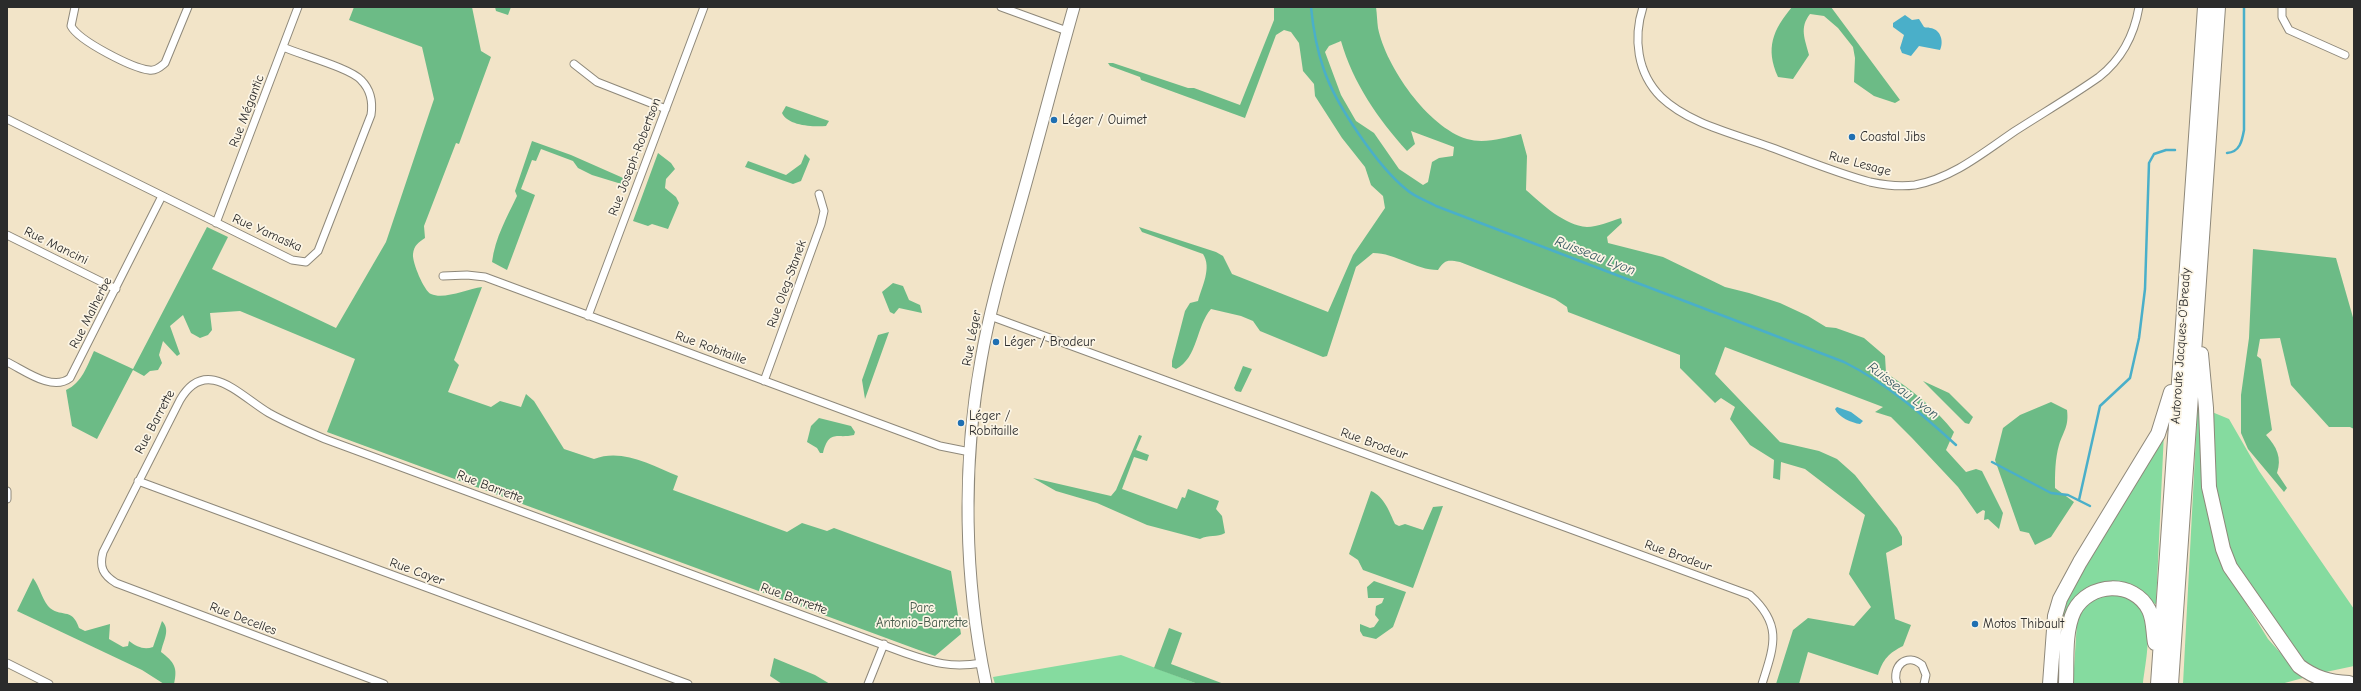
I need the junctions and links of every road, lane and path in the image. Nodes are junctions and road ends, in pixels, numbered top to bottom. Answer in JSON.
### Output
{"nodes":[{"id":1,"x":75,"y":7,"type":"edge"},
{"id":2,"x":188,"y":7,"type":"edge"},
{"id":3,"x":298,"y":7,"type":"edge"},
{"id":4,"x":704,"y":7,"type":"edge"},
{"id":5,"x":1001,"y":7,"type":"edge"},
{"id":6,"x":1074,"y":7,"type":"edge"},
{"id":7,"x":1643,"y":7,"type":"edge"},
{"id":8,"x":2139,"y":7,"type":"edge"},
{"id":9,"x":2205,"y":7,"type":"edge"},
{"id":10,"x":2218,"y":7,"type":"edge"},
{"id":11,"x":2282,"y":7,"type":"edge"},
{"id":12,"x":1067,"y":31,"type":"junction"},
{"id":13,"x":284,"y":47,"type":"junction"},
{"id":14,"x":2345,"y":56,"type":"dead end"},
{"id":15,"x":574,"y":64,"type":"dead end"},
{"id":16,"x":666,"y":109,"type":"junction"},
{"id":17,"x":7,"y":119,"type":"edge"},
{"id":18,"x":819,"y":194,"type":"dead end"},
{"id":19,"x":162,"y":196,"type":"junction"},
{"id":20,"x":216,"y":223,"type":"junction"},
{"id":21,"x":7,"y":235,"type":"edge"},
{"id":22,"x":443,"y":276,"type":"dead end"},
{"id":23,"x":116,"y":289,"type":"junction"},
{"id":24,"x":2197,"y":315,"type":"junction"},
{"id":25,"x":588,"y":316,"type":"junction"},
{"id":26,"x":990,"y":316,"type":"junction"},
{"id":27,"x":2182,"y":341,"type":"junction"},
{"id":28,"x":7,"y":362,"type":"edge"},
{"id":29,"x":764,"y":381,"type":"junction"},
{"id":30,"x":970,"y":452,"type":"junction"},
{"id":31,"x":138,"y":481,"type":"junction"},
{"id":32,"x":7,"y":491,"type":"edge"},
{"id":33,"x":7,"y":499,"type":"edge"},
{"id":34,"x":101,"y":566,"type":"joint"},
{"id":35,"x":884,"y":644,"type":"junction"},
{"id":36,"x":7,"y":663,"type":"edge"},
{"id":37,"x":982,"y":663,"type":"junction"},
{"id":38,"x":2158,"y":679,"type":"edge"},
{"id":39,"x":2349,"y":683,"type":"edge"},
{"id":40,"x":49,"y":684,"type":"edge"},
{"id":41,"x":384,"y":684,"type":"edge"},
{"id":42,"x":688,"y":684,"type":"edge"},
{"id":43,"x":868,"y":684,"type":"edge"},
{"id":44,"x":986,"y":684,"type":"edge"},
{"id":45,"x":1762,"y":684,"type":"edge"},
{"id":46,"x":1897,"y":684,"type":"edge"},
{"id":47,"x":1924,"y":684,"type":"edge"},
{"id":48,"x":2050,"y":684,"type":"edge"},
{"id":49,"x":2066,"y":684,"type":"edge"},
{"id":50,"x":2171,"y":684,"type":"edge"}],
"edges":[{"from":1,"to":2,"type":"street"},
{"from":3,"to":13,"type":"street","name":"Rue Mégantic"},
{"from":4,"to":16,"type":"street","name":"Rue Joseph-Robertson"},
{"from":5,"to":12,"type":"street"},
{"from":6,"to":12,"type":"street","name":"Rue Léger"},
{"from":7,"to":8,"type":"street","name":"Rue Lesage"},
{"from":9,"to":27,"type":"highway","name":"Autoroute Jacques-O'Bready"},
{"from":10,"to":24,"type":"highway","name":"Autoroute Jacques-O'Bready"},
{"from":11,"to":14,"type":"street"},
{"from":12,"to":26,"type":"street","name":"Rue Léger"},
{"from":13,"to":20,"type":"street","name":"Rue Mégantic"},
{"from":13,"to":20,"type":"street","name":"Rue Yamaska"},
{"from":15,"to":16,"type":"street"},
{"from":16,"to":25,"type":"street","name":"Rue Joseph-Robertson"},
{"from":17,"to":19,"type":"street","name":"Rue Yamaska"},
{"from":18,"to":29,"type":"street","name":"Rue Oleg-Stanek"},
{"from":19,"to":20,"type":"street","name":"Rue Yamaska"},
{"from":19,"to":23,"type":"street","name":"Rue Malherbe"},
{"from":21,"to":23,"type":"street","name":"Rue Mancini"},
{"from":22,"to":25,"type":"street","name":"Rue Robitaille"},
{"from":23,"to":28,"type":"street","name":"Rue Malherbe"},
{"from":24,"to":39,"type":"highway"},
{"from":24,"to":50,"type":"highway","name":"Autoroute Jacques-O'Bready"},
{"from":25,"to":29,"type":"street","name":"Rue Robitaille"},
{"from":26,"to":30,"type":"street","name":"Rue Léger"},
{"from":26,"to":45,"type":"street","name":"Rue Brodeur"},
{"from":27,"to":38,"type":"highway","name":"Autoroute Jacques-O'Bready"},
{"from":27,"to":48,"type":"highway"},
{"from":29,"to":30,"type":"street","name":"Rue Robitaille"},
{"from":30,"to":37,"type":"street","name":"Rue Léger"},
{"from":31,"to":34,"type":"street","name":"Rue Barrette"},
{"from":31,"to":35,"type":"street","name":"Rue Barrette"},
{"from":31,"to":42,"type":"street","name":"Rue Cayer"},
{"from":32,"to":33,"type":"street"},
{"from":34,"to":41,"type":"street","name":"Rue Decelles"},
{"from":35,"to":37,"type":"street","name":"Rue Barrette"},
{"from":35,"to":43,"type":"street"},
{"from":36,"to":40,"type":"street"},
{"from":37,"to":44,"type":"street","name":"Rue Léger"},
{"from":38,"to":49,"type":"highway"},
{"from":46,"to":47,"type":"street"}]}
